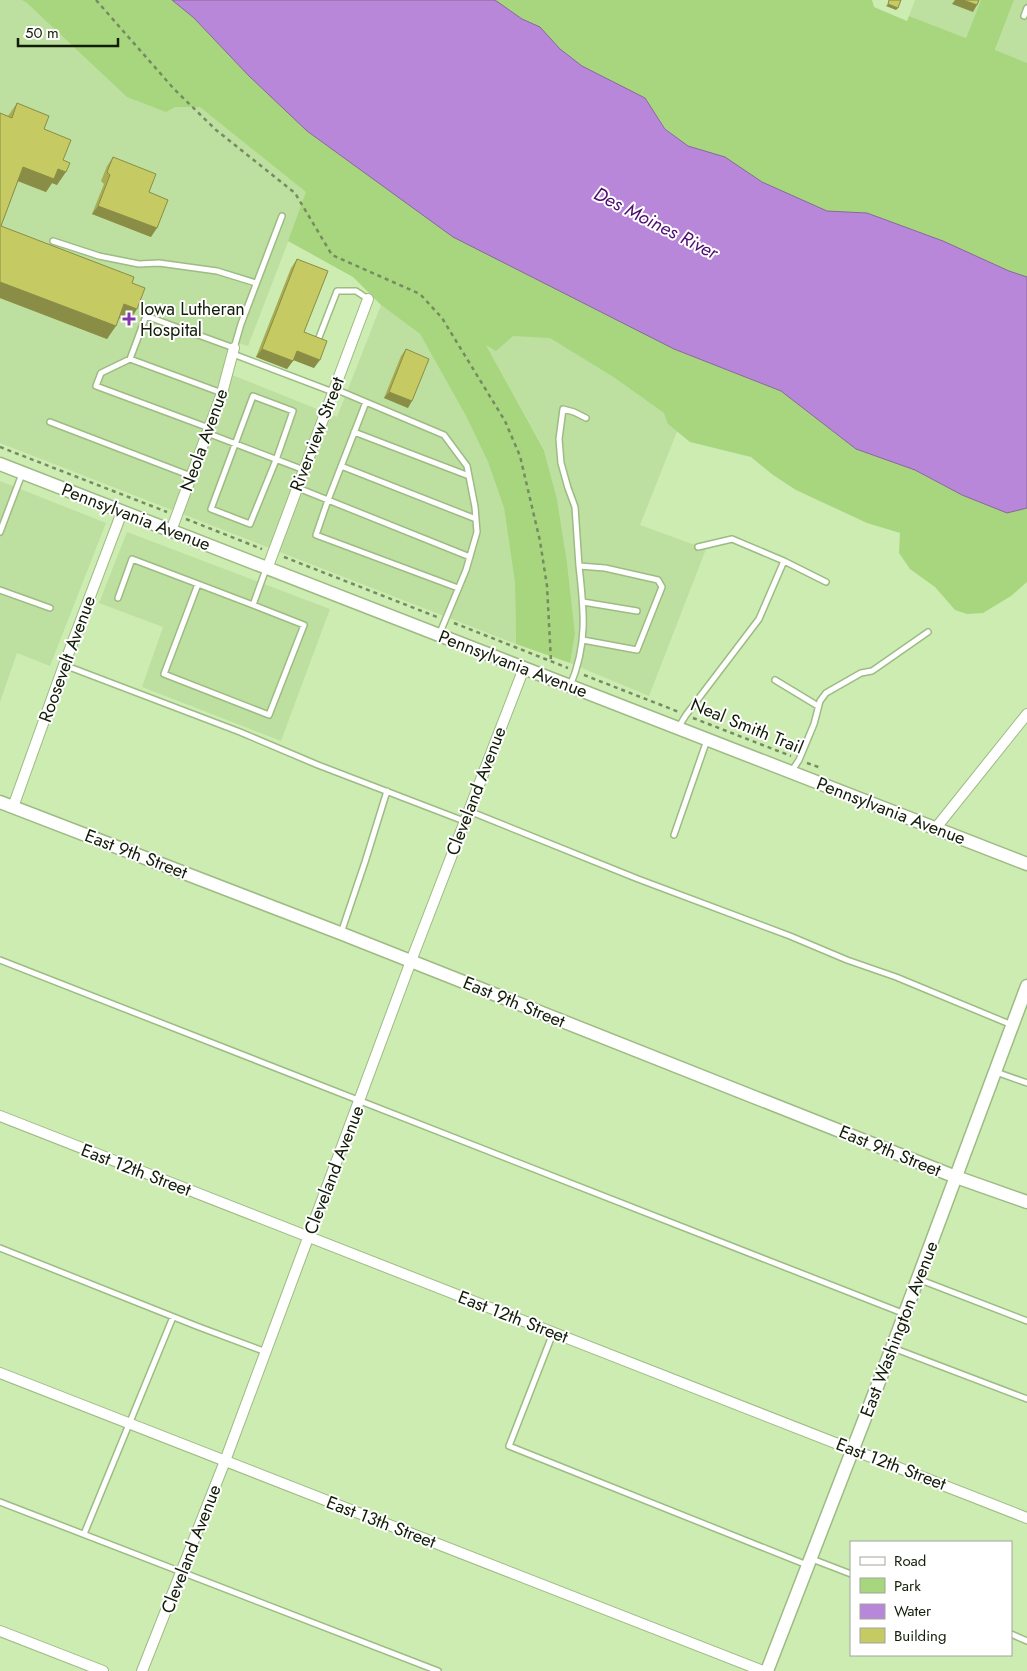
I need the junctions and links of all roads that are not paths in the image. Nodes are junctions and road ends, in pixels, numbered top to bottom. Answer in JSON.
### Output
{"nodes":[{"id":1,"x":1027,"y":8,"type":"edge"},
{"id":2,"x":1024,"y":16,"type":"dead end"},
{"id":3,"x":282,"y":216,"type":"dead end"},
{"id":4,"x":53,"y":241,"type":"dead end"},
{"id":5,"x":256,"y":284,"type":"junction"},
{"id":6,"x":368,"y":299,"type":"joint"},
{"id":7,"x":318,"y":340,"type":"edge"},
{"id":8,"x":234,"y":351,"type":"junction"},
{"id":9,"x":130,"y":359,"type":"junction"},
{"id":10,"x":334,"y":391,"type":"junction"},
{"id":11,"x":222,"y":393,"type":"junction"},
{"id":12,"x":366,"y":402,"type":"junction"},
{"id":13,"x":586,"y":418,"type":"dead end"},
{"id":14,"x":50,"y":422,"type":"dead end"},
{"id":15,"x":208,"y":431,"type":"junction"},
{"id":16,"x":354,"y":432,"type":"junction"},
{"id":17,"x":234,"y":444,"type":"junction"},
{"id":18,"x":276,"y":460,"type":"junction"},
{"id":19,"x":0,"y":464,"type":"edge"},
{"id":20,"x":341,"y":466,"type":"junction"},
{"id":21,"x":304,"y":470,"type":"junction"},
{"id":22,"x":22,"y":473,"type":"junction"},
{"id":23,"x":191,"y":476,"type":"junction"},
{"id":24,"x":469,"y":476,"type":"junction"},
{"id":25,"x":297,"y":488,"type":"junction"},
{"id":26,"x":328,"y":500,"type":"junction"},
{"id":27,"x":122,"y":512,"type":"junction"},
{"id":28,"x":476,"y":519,"type":"junction"},
{"id":29,"x":171,"y":531,"type":"junction"},
{"id":30,"x":0,"y":532,"type":"edge"},
{"id":31,"x":698,"y":547,"type":"dead end"},
{"id":32,"x":470,"y":557,"type":"junction"},
{"id":33,"x":784,"y":561,"type":"junction"},
{"id":34,"x":579,"y":566,"type":"junction"},
{"id":35,"x":266,"y":569,"type":"junction"},
{"id":36,"x":826,"y":582,"type":"dead end"},
{"id":37,"x":198,"y":584,"type":"junction"},
{"id":38,"x":458,"y":588,"type":"junction"},
{"id":39,"x":0,"y":590,"type":"edge"},
{"id":40,"x":118,"y":598,"type":"dead end"},
{"id":41,"x":583,"y":602,"type":"junction"},
{"id":42,"x":253,"y":606,"type":"junction"},
{"id":43,"x":50,"y":608,"type":"dead end"},
{"id":44,"x":637,"y":611,"type":"dead end"},
{"id":45,"x":928,"y":632,"type":"dead end"},
{"id":46,"x":439,"y":635,"type":"junction"},
{"id":47,"x":583,"y":640,"type":"junction"},
{"id":48,"x":64,"y":665,"type":"junction"},
{"id":49,"x":524,"y":668,"type":"junction"},
{"id":50,"x":775,"y":680,"type":"dead end"},
{"id":51,"x":570,"y":686,"type":"junction"},
{"id":52,"x":818,"y":706,"type":"junction"},
{"id":53,"x":1027,"y":714,"type":"edge"},
{"id":54,"x":678,"y":728,"type":"junction"},
{"id":55,"x":707,"y":740,"type":"junction"},
{"id":56,"x":791,"y":772,"type":"junction"},
{"id":57,"x":387,"y":791,"type":"junction"},
{"id":58,"x":0,"y":802,"type":"edge"},
{"id":59,"x":13,"y":807,"type":"junction"},
{"id":60,"x":468,"y":811,"type":"junction"},
{"id":61,"x":464,"y":822,"type":"junction"},
{"id":62,"x":935,"y":829,"type":"junction"},
{"id":63,"x":674,"y":835,"type":"dead end"},
{"id":64,"x":1027,"y":864,"type":"edge"},
{"id":65,"x":340,"y":934,"type":"junction"},
{"id":66,"x":0,"y":960,"type":"edge"},
{"id":67,"x":411,"y":961,"type":"junction"},
{"id":68,"x":1027,"y":986,"type":"edge"},
{"id":69,"x":1013,"y":1025,"type":"junction"},
{"id":70,"x":995,"y":1072,"type":"junction"},
{"id":71,"x":1027,"y":1083,"type":"edge"},
{"id":72,"x":360,"y":1100,"type":"junction"},
{"id":73,"x":0,"y":1116,"type":"edge"},
{"id":74,"x":956,"y":1177,"type":"junction"},
{"id":75,"x":1027,"y":1202,"type":"edge"},
{"id":76,"x":308,"y":1238,"type":"junction"},
{"id":77,"x":0,"y":1248,"type":"edge"},
{"id":78,"x":918,"y":1279,"type":"junction"},
{"id":79,"x":905,"y":1314,"type":"junction"},
{"id":80,"x":173,"y":1317,"type":"junction"},
{"id":81,"x":1027,"y":1321,"type":"edge"},
{"id":82,"x":553,"y":1333,"type":"junction"},
{"id":83,"x":892,"y":1348,"type":"junction"},
{"id":84,"x":266,"y":1352,"type":"junction"},
{"id":85,"x":0,"y":1373,"type":"edge"},
{"id":86,"x":1027,"y":1399,"type":"edge"},
{"id":87,"x":128,"y":1424,"type":"junction"},
{"id":88,"x":852,"y":1450,"type":"junction"},
{"id":89,"x":225,"y":1461,"type":"junction"},
{"id":90,"x":0,"y":1502,"type":"edge"},
{"id":91,"x":1027,"y":1518,"type":"edge"},
{"id":92,"x":84,"y":1534,"type":"junction"},
{"id":93,"x":810,"y":1562,"type":"junction"},
{"id":94,"x":182,"y":1571,"type":"junction"},
{"id":95,"x":850,"y":1574,"type":"edge"},
{"id":96,"x":0,"y":1630,"type":"edge"},
{"id":97,"x":1012,"y":1634,"type":"edge"},
{"id":98,"x":1027,"y":1641,"type":"edge"},
{"id":99,"x":103,"y":1671,"type":"edge"},
{"id":100,"x":142,"y":1671,"type":"edge"},
{"id":101,"x":438,"y":1671,"type":"edge"},
{"id":102,"x":763,"y":1671,"type":"edge"},
{"id":103,"x":767,"y":1671,"type":"edge"}],
"edges":[{"from":1,"to":2,"type":"lane"},
{"from":3,"to":5,"type":"lane"},
{"from":4,"to":5,"type":"lane"},
{"from":5,"to":8,"type":"lane"},
{"from":6,"to":7,"type":"lane"},
{"from":6,"to":10,"type":"street","name":"Riverview Street"},
{"from":8,"to":9,"type":"lane"},
{"from":8,"to":10,"type":"lane"},
{"from":8,"to":11,"type":"street","name":"Neola Avenue"},
{"from":9,"to":11,"type":"lane"},
{"from":9,"to":15,"type":"lane"},
{"from":10,"to":12,"type":"lane"},
{"from":10,"to":21,"type":"street","name":"Riverview Street"},
{"from":11,"to":15,"type":"street","name":"Neola Avenue"},
{"from":12,"to":16,"type":"lane"},
{"from":12,"to":24,"type":"lane"},
{"from":13,"to":34,"type":"lane"},
{"from":14,"to":23,"type":"lane"},
{"from":15,"to":17,"type":"lane"},
{"from":15,"to":23,"type":"street","name":"Neola Avenue"},
{"from":16,"to":20,"type":"lane"},
{"from":16,"to":24,"type":"lane"},
{"from":17,"to":18,"type":"lane"},
{"from":17,"to":18,"type":"lane"},
{"from":17,"to":18,"type":"lane"},
{"from":18,"to":21,"type":"lane"},
{"from":19,"to":22,"type":"street","name":"Pennsylvania Avenue"},
{"from":20,"to":26,"type":"lane"},
{"from":20,"to":28,"type":"lane"},
{"from":21,"to":25,"type":"street","name":"Riverview Street"},
{"from":22,"to":27,"type":"street","name":"Pennsylvania Avenue"},
{"from":22,"to":30,"type":"lane"},
{"from":23,"to":29,"type":"street","name":"Neola Avenue"},
{"from":24,"to":28,"type":"lane"},
{"from":25,"to":26,"type":"lane"},
{"from":25,"to":35,"type":"street","name":"Riverview Street"},
{"from":26,"to":32,"type":"lane"},
{"from":26,"to":38,"type":"lane"},
{"from":27,"to":29,"type":"street","name":"Pennsylvania Avenue"},
{"from":27,"to":48,"type":"street","name":"Roosevelt Avenue"},
{"from":28,"to":32,"type":"lane"},
{"from":29,"to":35,"type":"street","name":"Pennsylvania Avenue"},
{"from":31,"to":33,"type":"lane"},
{"from":32,"to":38,"type":"lane"},
{"from":33,"to":36,"type":"lane"},
{"from":33,"to":54,"type":"lane"},
{"from":34,"to":41,"type":"lane"},
{"from":34,"to":47,"type":"lane"},
{"from":35,"to":42,"type":"lane"},
{"from":35,"to":46,"type":"street","name":"Pennsylvania Avenue"},
{"from":37,"to":40,"type":"lane"},
{"from":37,"to":42,"type":"lane"},
{"from":37,"to":42,"type":"lane"},
{"from":38,"to":46,"type":"lane"},
{"from":39,"to":43,"type":"lane"},
{"from":41,"to":44,"type":"lane"},
{"from":41,"to":47,"type":"lane"},
{"from":45,"to":52,"type":"lane"},
{"from":46,"to":49,"type":"street","name":"Pennsylvania Avenue"},
{"from":47,"to":51,"type":"lane"},
{"from":48,"to":57,"type":"lane"},
{"from":48,"to":59,"type":"street","name":"Roosevelt Avenue"},
{"from":49,"to":51,"type":"street","name":"Pennsylvania Avenue"},
{"from":49,"to":60,"type":"street","name":"Cleveland Avenue"},
{"from":50,"to":52,"type":"lane"},
{"from":51,"to":54,"type":"street","name":"Pennsylvania Avenue"},
{"from":52,"to":56,"type":"lane"},
{"from":53,"to":62,"type":"street"},
{"from":54,"to":55,"type":"street","name":"Pennsylvania Avenue"},
{"from":55,"to":56,"type":"street","name":"Pennsylvania Avenue"},
{"from":55,"to":63,"type":"lane"},
{"from":56,"to":62,"type":"street","name":"Pennsylvania Avenue"},
{"from":57,"to":61,"type":"lane"},
{"from":57,"to":65,"type":"lane"},
{"from":58,"to":59,"type":"street","name":"East 9th Street"},
{"from":59,"to":65,"type":"street","name":"East 9th Street"},
{"from":60,"to":61,"type":"street","name":"Cleveland Avenue"},
{"from":60,"to":69,"type":"lane"},
{"from":61,"to":67,"type":"street","name":"Cleveland Avenue"},
{"from":62,"to":64,"type":"street","name":"Pennsylvania Avenue"},
{"from":65,"to":67,"type":"street","name":"East 9th Street"},
{"from":66,"to":72,"type":"lane"},
{"from":67,"to":72,"type":"street","name":"Cleveland Avenue"},
{"from":67,"to":74,"type":"street","name":"East 9th Street"},
{"from":68,"to":69,"type":"street","name":"East Washington Avenue"},
{"from":69,"to":70,"type":"street","name":"East Washington Avenue"},
{"from":70,"to":71,"type":"lane"},
{"from":70,"to":74,"type":"street","name":"East Washington Avenue"},
{"from":72,"to":76,"type":"street","name":"Cleveland Avenue"},
{"from":72,"to":79,"type":"lane"},
{"from":73,"to":76,"type":"street","name":"East 12th Street"},
{"from":74,"to":75,"type":"street","name":"East 9th Street"},
{"from":74,"to":78,"type":"street","name":"East Washington Avenue"},
{"from":76,"to":82,"type":"street","name":"East 12th Street"},
{"from":76,"to":84,"type":"street","name":"Cleveland Avenue"},
{"from":77,"to":80,"type":"lane"},
{"from":78,"to":79,"type":"street","name":"East Washington Avenue"},
{"from":78,"to":81,"type":"lane"},
{"from":79,"to":83,"type":"street","name":"East Washington Avenue"},
{"from":80,"to":84,"type":"lane"},
{"from":80,"to":87,"type":"lane"},
{"from":82,"to":88,"type":"street","name":"East 12th Street"},
{"from":82,"to":93,"type":"lane"},
{"from":83,"to":86,"type":"lane"},
{"from":83,"to":88,"type":"street","name":"East Washington Avenue"},
{"from":84,"to":89,"type":"street","name":"Cleveland Avenue"},
{"from":85,"to":87,"type":"street","name":"East 13th Street"},
{"from":87,"to":89,"type":"street","name":"East 13th Street"},
{"from":87,"to":92,"type":"lane"},
{"from":88,"to":91,"type":"street","name":"East 12th Street"},
{"from":88,"to":93,"type":"street","name":"East Washington Avenue"},
{"from":89,"to":94,"type":"street","name":"Cleveland Avenue"},
{"from":89,"to":102,"type":"street","name":"East 13th Street"},
{"from":90,"to":92,"type":"lane"},
{"from":92,"to":94,"type":"lane"},
{"from":93,"to":95,"type":"lane"},
{"from":93,"to":103,"type":"street","name":"East Washington Avenue"},
{"from":94,"to":100,"type":"street","name":"Cleveland Avenue"},
{"from":94,"to":101,"type":"lane"},
{"from":96,"to":99,"type":"street"},
{"from":97,"to":98,"type":"lane"}]}
